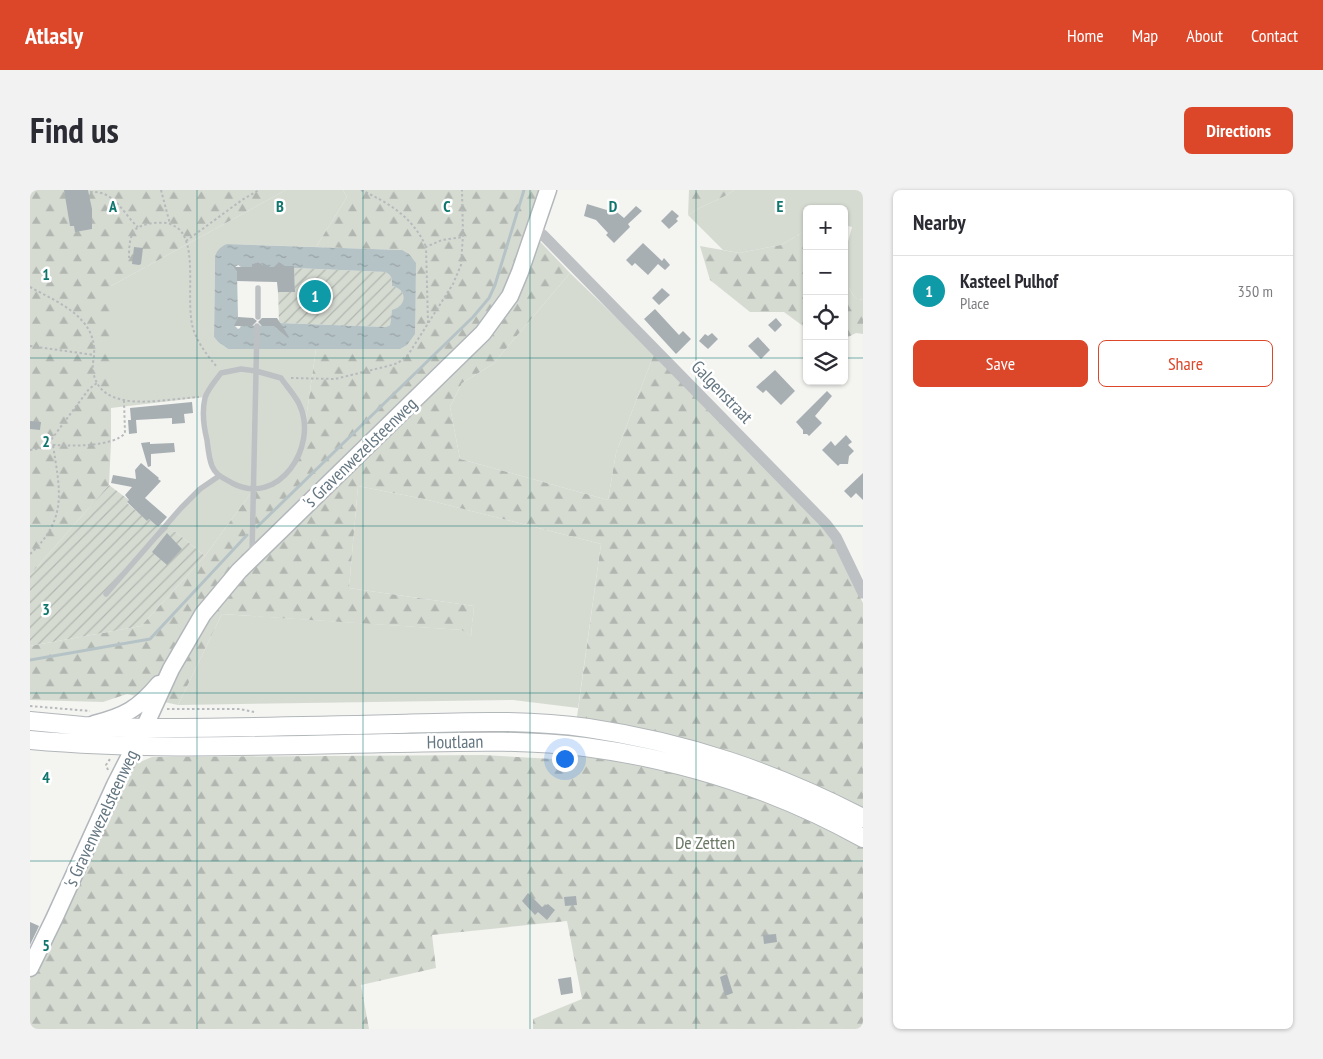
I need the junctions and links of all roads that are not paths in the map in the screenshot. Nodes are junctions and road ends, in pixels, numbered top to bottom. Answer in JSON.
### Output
{"nodes":[{"id":1,"x":548,"y":190,"type":"edge"},
{"id":2,"x":536,"y":231,"type":"junction"},
{"id":3,"x":258,"y":288,"type":"dead end"},
{"id":4,"x":258,"y":317,"type":"dead end"},
{"id":5,"x":257,"y":326,"type":"dead end"},
{"id":6,"x":256,"y":371,"type":"junction"},
{"id":7,"x":219,"y":476,"type":"junction"},
{"id":8,"x":253,"y":490,"type":"junction"},
{"id":9,"x":252,"y":558,"type":"junction"},
{"id":10,"x":863,"y":593,"type":"edge"},
{"id":11,"x":106,"y":594,"type":"dead end"},
{"id":12,"x":171,"y":669,"type":"junction"},
{"id":13,"x":30,"y":721,"type":"edge"},
{"id":14,"x":83,"y":726,"type":"junction"},
{"id":15,"x":144,"y":728,"type":"junction"},
{"id":16,"x":30,"y":740,"type":"edge"},
{"id":17,"x":134,"y":747,"type":"junction"},
{"id":18,"x":863,"y":818,"type":"edge"},
{"id":19,"x":863,"y":838,"type":"edge"},
{"id":20,"x":30,"y":968,"type":"edge"}],
"edges":[{"from":1,"to":2,"type":"street","name":"'s Gravenwezelsteenweg"},
{"from":2,"to":9,"type":"street","name":"'s Gravenwezelsteenweg"},
{"from":2,"to":10,"type":"street","name":"Galgenstraat"},
{"from":3,"to":4,"type":"lane"},
{"from":5,"to":6,"type":"lane"},
{"from":6,"to":7,"type":"lane"},
{"from":6,"to":8,"type":"lane"},
{"from":6,"to":8,"type":"lane"},
{"from":7,"to":8,"type":"lane"},
{"from":7,"to":11,"type":"lane"},
{"from":8,"to":9,"type":"lane"},
{"from":9,"to":12,"type":"street","name":"'s Gravenwezelsteenweg"},
{"from":12,"to":14,"type":"street","name":"'s Gravenwezelsteenweg"},
{"from":12,"to":15,"type":"street","name":"'s Gravenwezelsteenweg"},
{"from":13,"to":14,"type":"main road","name":"Houtlaan"},
{"from":14,"to":15,"type":"main road","name":"Houtlaan"},
{"from":15,"to":17,"type":"street","name":"'s Gravenwezelsteenweg"},
{"from":15,"to":18,"type":"main road","name":"Houtlaan"},
{"from":16,"to":17,"type":"main road","name":"Houtlaan"},
{"from":17,"to":19,"type":"main road","name":"Houtlaan"},
{"from":17,"to":20,"type":"street","name":"'s Gravenwezelsteenweg"}]}
